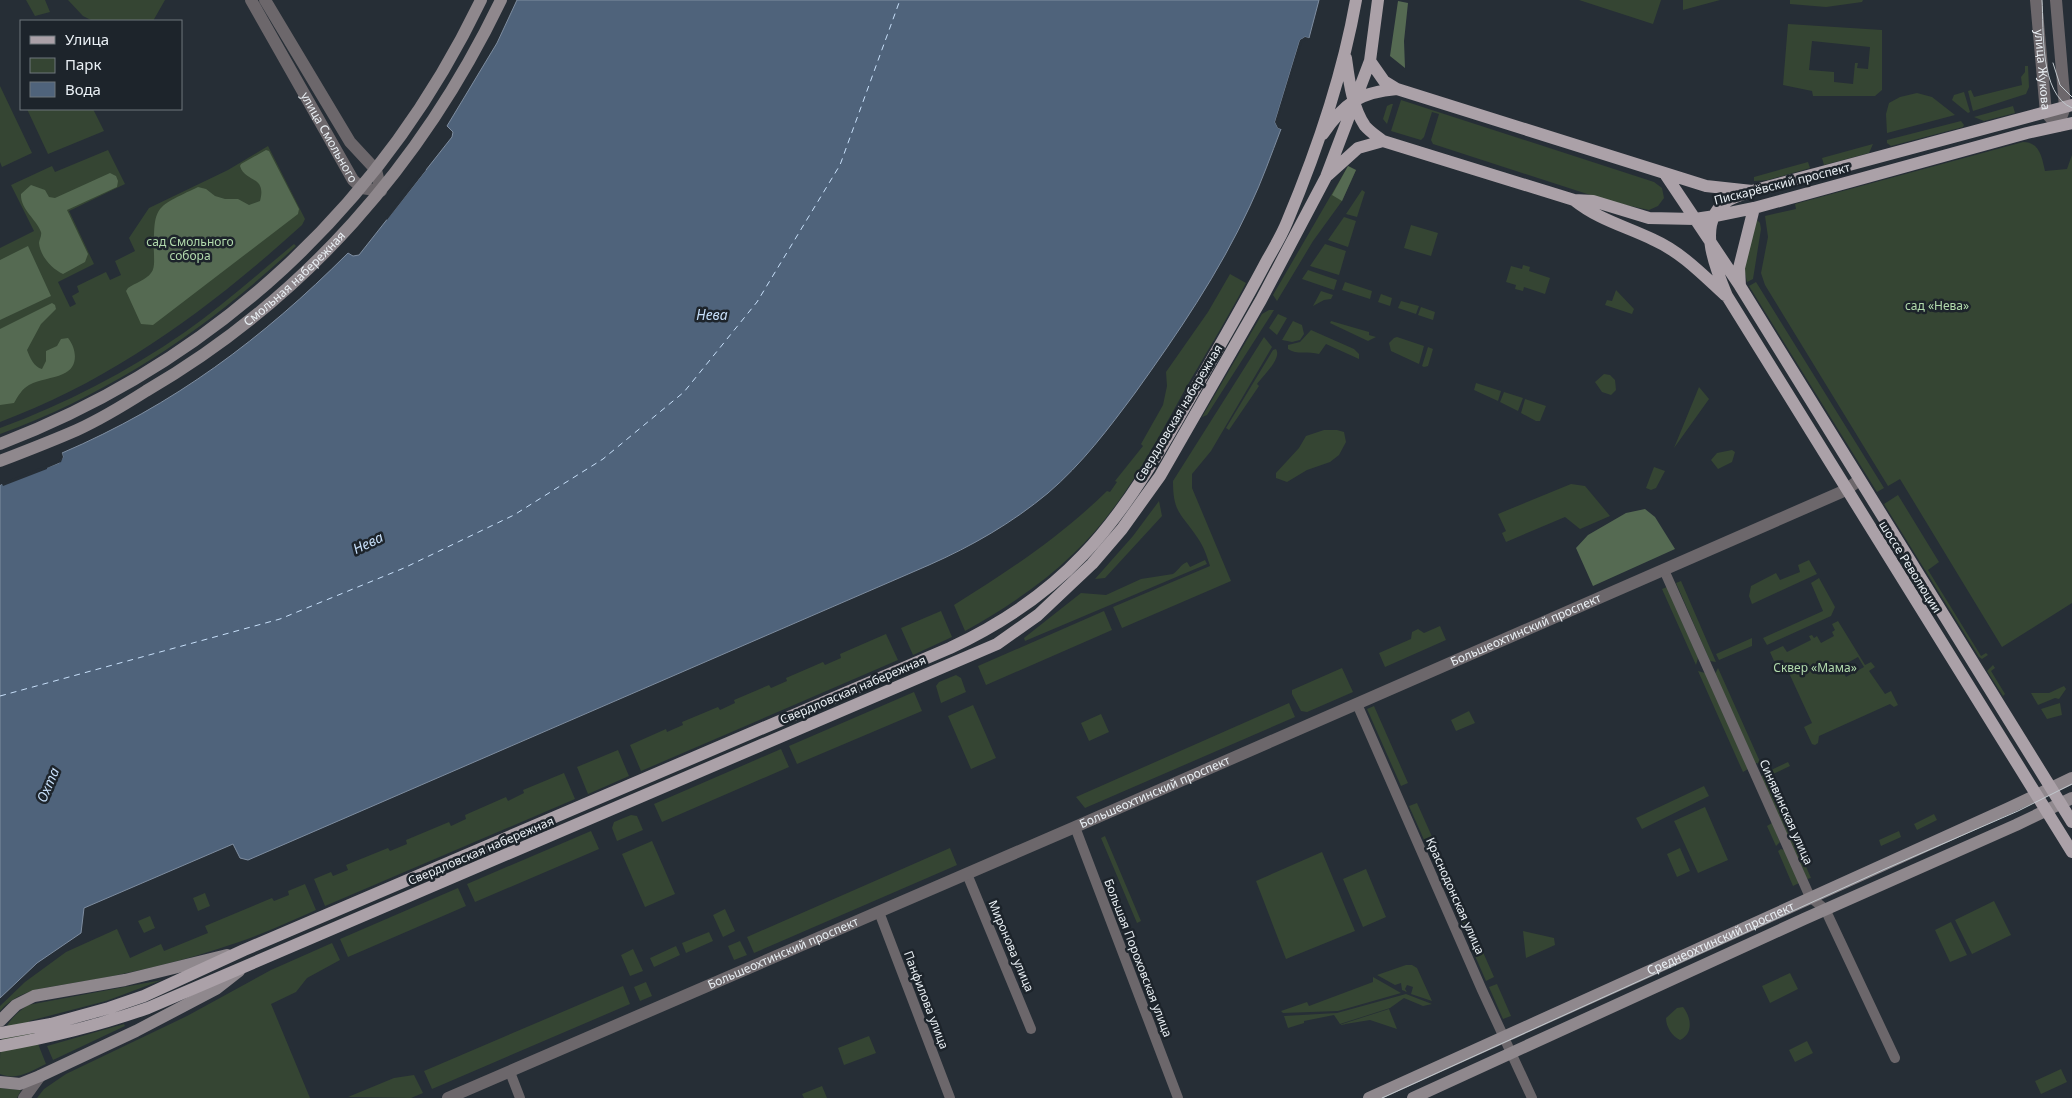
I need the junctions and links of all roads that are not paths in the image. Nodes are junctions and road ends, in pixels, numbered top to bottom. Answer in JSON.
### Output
{"nodes":[{"id":1,"x":251,"y":0,"type":"edge"},
{"id":2,"x":265,"y":0,"type":"edge"},
{"id":3,"x":481,"y":0,"type":"edge"},
{"id":4,"x":501,"y":0,"type":"edge"},
{"id":5,"x":1356,"y":0,"type":"edge"},
{"id":6,"x":1378,"y":0,"type":"edge"},
{"id":7,"x":2036,"y":0,"type":"edge"},
{"id":8,"x":2056,"y":0,"type":"edge"},
{"id":9,"x":1346,"y":53,"type":"junction"},
{"id":10,"x":1370,"y":61,"type":"junction"},
{"id":11,"x":1396,"y":89,"type":"junction"},
{"id":12,"x":1354,"y":101,"type":"junction"},
{"id":13,"x":2069,"y":106,"type":"edge"},
{"id":14,"x":2046,"y":113,"type":"junction"},
{"id":15,"x":2072,"y":123,"type":"edge"},
{"id":16,"x":2058,"y":126,"type":"junction"},
{"id":17,"x":1383,"y":141,"type":"junction"},
{"id":18,"x":1316,"y":144,"type":"junction"},
{"id":19,"x":376,"y":170,"type":"junction"},
{"id":20,"x":1665,"y":174,"type":"junction"},
{"id":21,"x":1326,"y":177,"type":"junction"},
{"id":22,"x":362,"y":188,"type":"junction"},
{"id":23,"x":381,"y":191,"type":"junction"},
{"id":24,"x":1752,"y":191,"type":"junction"},
{"id":25,"x":1574,"y":200,"type":"junction"},
{"id":26,"x":1754,"y":208,"type":"junction"},
{"id":27,"x":1715,"y":216,"type":"junction"},
{"id":28,"x":1695,"y":219,"type":"junction"},
{"id":29,"x":1710,"y":241,"type":"junction"},
{"id":30,"x":1740,"y":286,"type":"junction"},
{"id":31,"x":1727,"y":296,"type":"junction"},
{"id":32,"x":0,"y":444,"type":"edge"},
{"id":33,"x":0,"y":461,"type":"edge"},
{"id":34,"x":1859,"y":480,"type":"junction"},
{"id":35,"x":1846,"y":490,"type":"junction"},
{"id":36,"x":1664,"y":570,"type":"junction"},
{"id":37,"x":1357,"y":704,"type":"junction"},
{"id":38,"x":2072,"y":778,"type":"edge"},
{"id":39,"x":2052,"y":788,"type":"junction"},
{"id":40,"x":2037,"y":795,"type":"junction"},
{"id":41,"x":2066,"y":801,"type":"edge"},
{"id":42,"x":2046,"y":811,"type":"junction"},
{"id":43,"x":2072,"y":822,"type":"edge"},
{"id":44,"x":1075,"y":827,"type":"junction"},
{"id":45,"x":2072,"y":852,"type":"edge"},
{"id":46,"x":967,"y":874,"type":"junction"},
{"id":47,"x":1810,"y":897,"type":"junction"},
{"id":48,"x":1825,"y":909,"type":"junction"},
{"id":49,"x":879,"y":912,"type":"junction"},
{"id":50,"x":244,"y":950,"type":"junction"},
{"id":51,"x":242,"y":969,"type":"junction"},
{"id":52,"x":111,"y":1014,"type":"junction"},
{"id":53,"x":0,"y":1021,"type":"edge"},
{"id":54,"x":1032,"y":1029,"type":"dead end"},
{"id":55,"x":0,"y":1033,"type":"edge"},
{"id":56,"x":1503,"y":1037,"type":"junction"},
{"id":57,"x":0,"y":1046,"type":"edge"},
{"id":58,"x":1511,"y":1053,"type":"junction"},
{"id":59,"x":1895,"y":1058,"type":"dead end"},
{"id":60,"x":510,"y":1072,"type":"junction"},
{"id":61,"x":40,"y":1076,"type":"junction"},
{"id":62,"x":0,"y":1082,"type":"edge"},
{"id":63,"x":24,"y":1098,"type":"edge"},
{"id":64,"x":448,"y":1098,"type":"edge"},
{"id":65,"x":520,"y":1098,"type":"edge"},
{"id":66,"x":950,"y":1098,"type":"edge"},
{"id":67,"x":1178,"y":1098,"type":"edge"},
{"id":68,"x":1369,"y":1098,"type":"edge"},
{"id":69,"x":1413,"y":1098,"type":"edge"},
{"id":70,"x":1532,"y":1098,"type":"edge"}],
"edges":[{"from":1,"to":22,"type":"street","name":"улица Смольного"},
{"from":2,"to":19,"type":"street","name":"улица Смольного"},
{"from":3,"to":19,"type":"main road","name":"Смольная набережная"},
{"from":4,"to":23,"type":"main road","name":"Смольная набережная"},
{"from":5,"to":9,"type":"main road","name":"Свердловская набережная"},
{"from":6,"to":10,"type":"main road","name":"Свердловская набережная"},
{"from":7,"to":14,"type":"street","name":"улица Жукова"},
{"from":8,"to":13,"type":"street","name":"улица Жукова"},
{"from":9,"to":12,"type":"main road","name":"Свердловская набережная"},
{"from":9,"to":18,"type":"main road","name":"Свердловская набережная"},
{"from":10,"to":11,"type":"main road","name":"Пискарёвский проспект"},
{"from":10,"to":12,"type":"main road","name":"Свердловская набережная"},
{"from":11,"to":12,"type":"main road","name":"Пискарёвский проспект"},
{"from":11,"to":20,"type":"main road","name":"Пискарёвский проспект"},
{"from":12,"to":17,"type":"main road","name":"Пискарёвский проспект"},
{"from":12,"to":18,"type":"main road","name":"Свердловская набережная"},
{"from":12,"to":21,"type":"main road","name":"Свердловская набережная"},
{"from":13,"to":14,"type":"main road","name":"Пискарёвский проспект"},
{"from":13,"to":16,"type":"street","name":"улица Жукова"},
{"from":14,"to":16,"type":"street","name":"улица Жукова"},
{"from":14,"to":24,"type":"main road","name":"Пискарёвский проспект"},
{"from":15,"to":16,"type":"main road","name":"Пискарёвский проспект"},
{"from":16,"to":26,"type":"main road","name":"Пискарёвский проспект"},
{"from":17,"to":21,"type":"main road"},
{"from":17,"to":25,"type":"main road","name":"Пискарёвский проспект"},
{"from":18,"to":50,"type":"main road","name":"Свердловская набережная"},
{"from":19,"to":22,"type":"main road","name":"Смольная набережная"},
{"from":19,"to":23,"type":"street","name":"улица Смольного"},
{"from":20,"to":24,"type":"main road","name":"Пискарёвский проспект"},
{"from":20,"to":28,"type":"main road","name":"шоссе Революции"},
{"from":21,"to":51,"type":"main road","name":"Свердловская набережная"},
{"from":22,"to":23,"type":"street","name":"улица Смольного"},
{"from":22,"to":32,"type":"main road","name":"Смольная набережная"},
{"from":23,"to":33,"type":"main road","name":"Смольная набережная"},
{"from":24,"to":27,"type":"main road"},
{"from":25,"to":28,"type":"main road","name":"Пискарёвский проспект"},
{"from":25,"to":31,"type":"main road","name":"шоссе Революции"},
{"from":26,"to":27,"type":"main road","name":"Пискарёвский проспект"},
{"from":26,"to":30,"type":"main road"},
{"from":27,"to":28,"type":"main road","name":"Пискарёвский проспект"},
{"from":27,"to":29,"type":"main road","name":"шоссе Революции"},
{"from":28,"to":29,"type":"main road","name":"шоссе Революции"},
{"from":29,"to":30,"type":"main road","name":"шоссе Революции"},
{"from":29,"to":31,"type":"main road","name":"шоссе Революции"},
{"from":30,"to":34,"type":"main road","name":"шоссе Революции"},
{"from":31,"to":35,"type":"main road","name":"шоссе Революции"},
{"from":34,"to":35,"type":"street","name":"Большеохтинский проспект"},
{"from":34,"to":39,"type":"main road","name":"шоссе Революции"},
{"from":35,"to":36,"type":"street","name":"Большеохтинский проспект"},
{"from":35,"to":40,"type":"main road","name":"шоссе Революции"},
{"from":36,"to":37,"type":"street","name":"Большеохтинский проспект"},
{"from":36,"to":47,"type":"street","name":"Синявинская улица"},
{"from":37,"to":44,"type":"street","name":"Большеохтинский проспект"},
{"from":37,"to":56,"type":"street","name":"Краснодонская улица"},
{"from":38,"to":39,"type":"main road","name":"Среднеохтинский проспект"},
{"from":39,"to":40,"type":"main road","name":"Среднеохтинский проспект"},
{"from":39,"to":41,"type":"main road","name":"шоссе Революции"},
{"from":40,"to":42,"type":"main road","name":"шоссе Революции"},
{"from":40,"to":47,"type":"main road","name":"Среднеохтинский проспект"},
{"from":41,"to":42,"type":"main road","name":"Среднеохтинский проспект"},
{"from":41,"to":43,"type":"main road","name":"шоссе Революции"},
{"from":42,"to":45,"type":"main road","name":"шоссе Революции"},
{"from":42,"to":48,"type":"main road","name":"Среднеохтинский проспект"},
{"from":44,"to":46,"type":"street","name":"Большеохтинский проспект"},
{"from":44,"to":67,"type":"street","name":"Большая Пороховская улица"},
{"from":46,"to":49,"type":"street","name":"Большеохтинский проспект"},
{"from":46,"to":54,"type":"street","name":"Миронова улица"},
{"from":47,"to":48,"type":"street","name":"Синявинская улица"},
{"from":47,"to":56,"type":"main road","name":"Среднеохтинский проспект"},
{"from":48,"to":58,"type":"main road","name":"Среднеохтинский проспект"},
{"from":48,"to":59,"type":"street","name":"Синявинская улица"},
{"from":49,"to":60,"type":"street","name":"Большеохтинский проспект"},
{"from":49,"to":66,"type":"street","name":"Панфилова улица"},
{"from":50,"to":52,"type":"main road","name":"Свердловская набережная"},
{"from":50,"to":53,"type":"main road"},
{"from":51,"to":52,"type":"main road","name":"Свердловская набережная"},
{"from":51,"to":61,"type":"main road"},
{"from":52,"to":55,"type":"main road"},
{"from":52,"to":57,"type":"main road"},
{"from":56,"to":58,"type":"street","name":"Краснодонская улица"},
{"from":56,"to":68,"type":"main road","name":"Среднеохтинский проспект"},
{"from":58,"to":69,"type":"main road","name":"Среднеохтинский проспект"},
{"from":58,"to":70,"type":"street","name":"Краснодонская улица"},
{"from":60,"to":64,"type":"street","name":"Большеохтинский проспект"},
{"from":60,"to":65,"type":"street"},
{"from":61,"to":62,"type":"main road"},
{"from":61,"to":63,"type":"street"}]}
